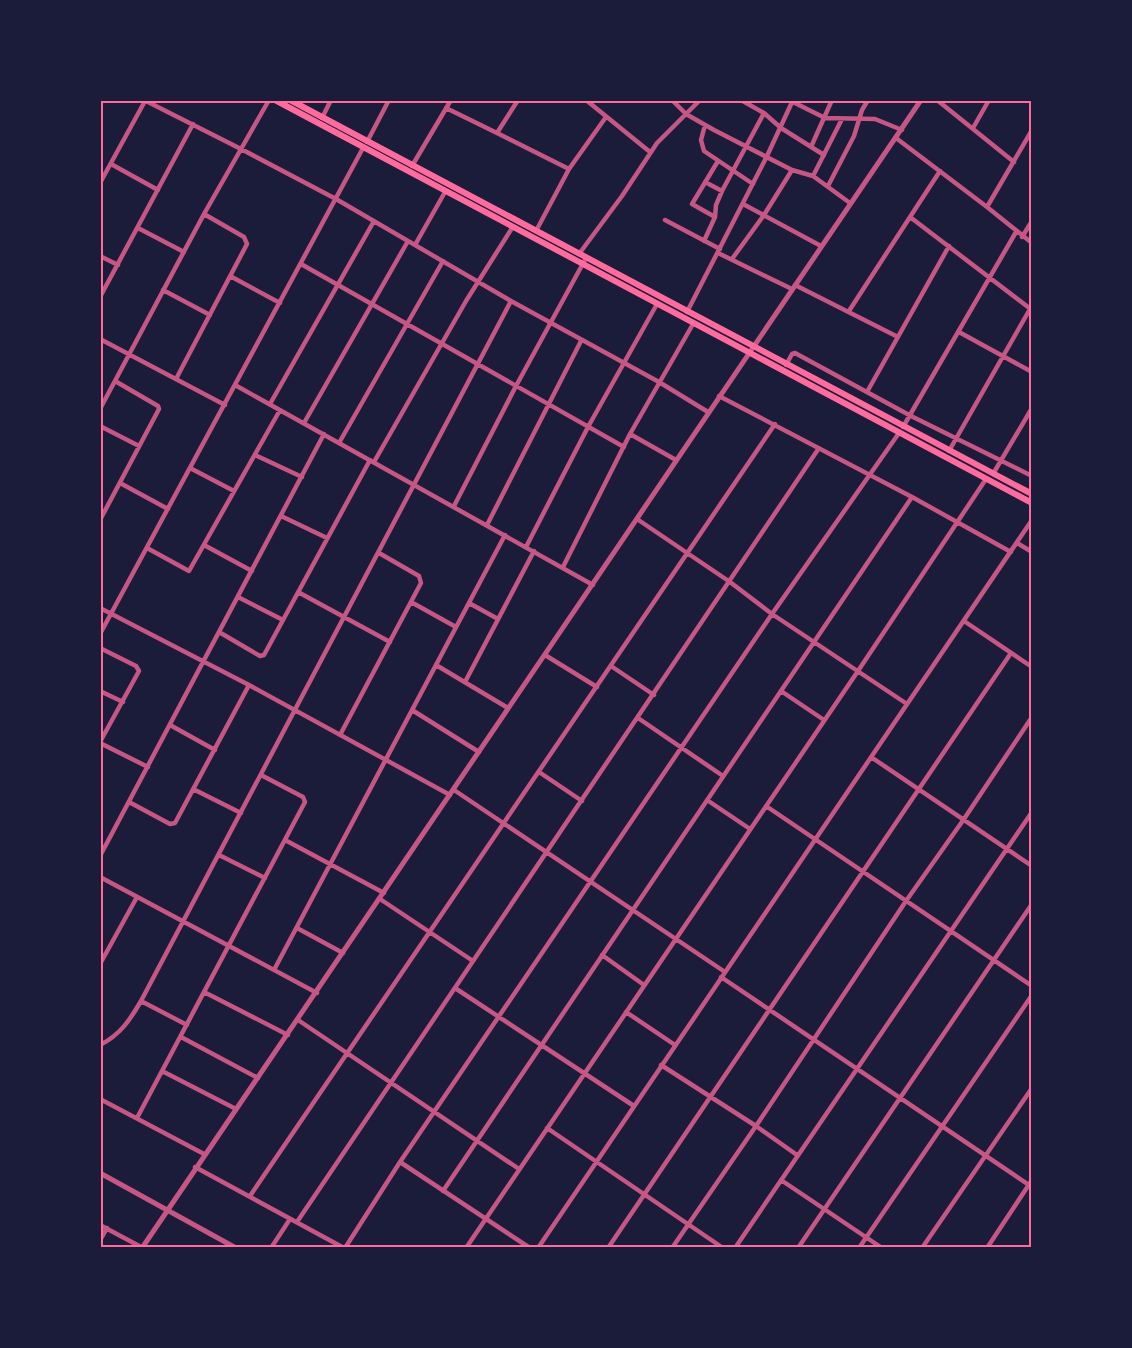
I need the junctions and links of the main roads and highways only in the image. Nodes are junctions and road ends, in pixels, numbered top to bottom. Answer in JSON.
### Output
{"nodes":[{"id":1,"x":275,"y":100,"type":"edge"},
{"id":2,"x":290,"y":100,"type":"edge"},
{"id":3,"x":365,"y":145,"type":"junction"},
{"id":4,"x":501,"y":213,"type":"junction"},
{"id":5,"x":497,"y":220,"type":"junction"},
{"id":6,"x":584,"y":261,"type":"junction"},
{"id":7,"x":752,"y":351,"type":"junction"},
{"id":8,"x":901,"y":430,"type":"junction"},
{"id":9,"x":1032,"y":494,"type":"edge"},
{"id":10,"x":1032,"y":503,"type":"edge"}],
"edges":[{"from":1,"to":3,"type":"main road"},
{"from":2,"to":3,"type":"main road"},
{"from":3,"to":4,"type":"main road"},
{"from":3,"to":5,"type":"main road"},
{"from":4,"to":5,"type":"main road"},
{"from":4,"to":6,"type":"main road"},
{"from":5,"to":6,"type":"main road"},
{"from":6,"to":7,"type":"main road"},
{"from":6,"to":7,"type":"main road"},
{"from":7,"to":8,"type":"main road"},
{"from":7,"to":8,"type":"main road"},
{"from":8,"to":9,"type":"main road"},
{"from":8,"to":10,"type":"main road"}]}
